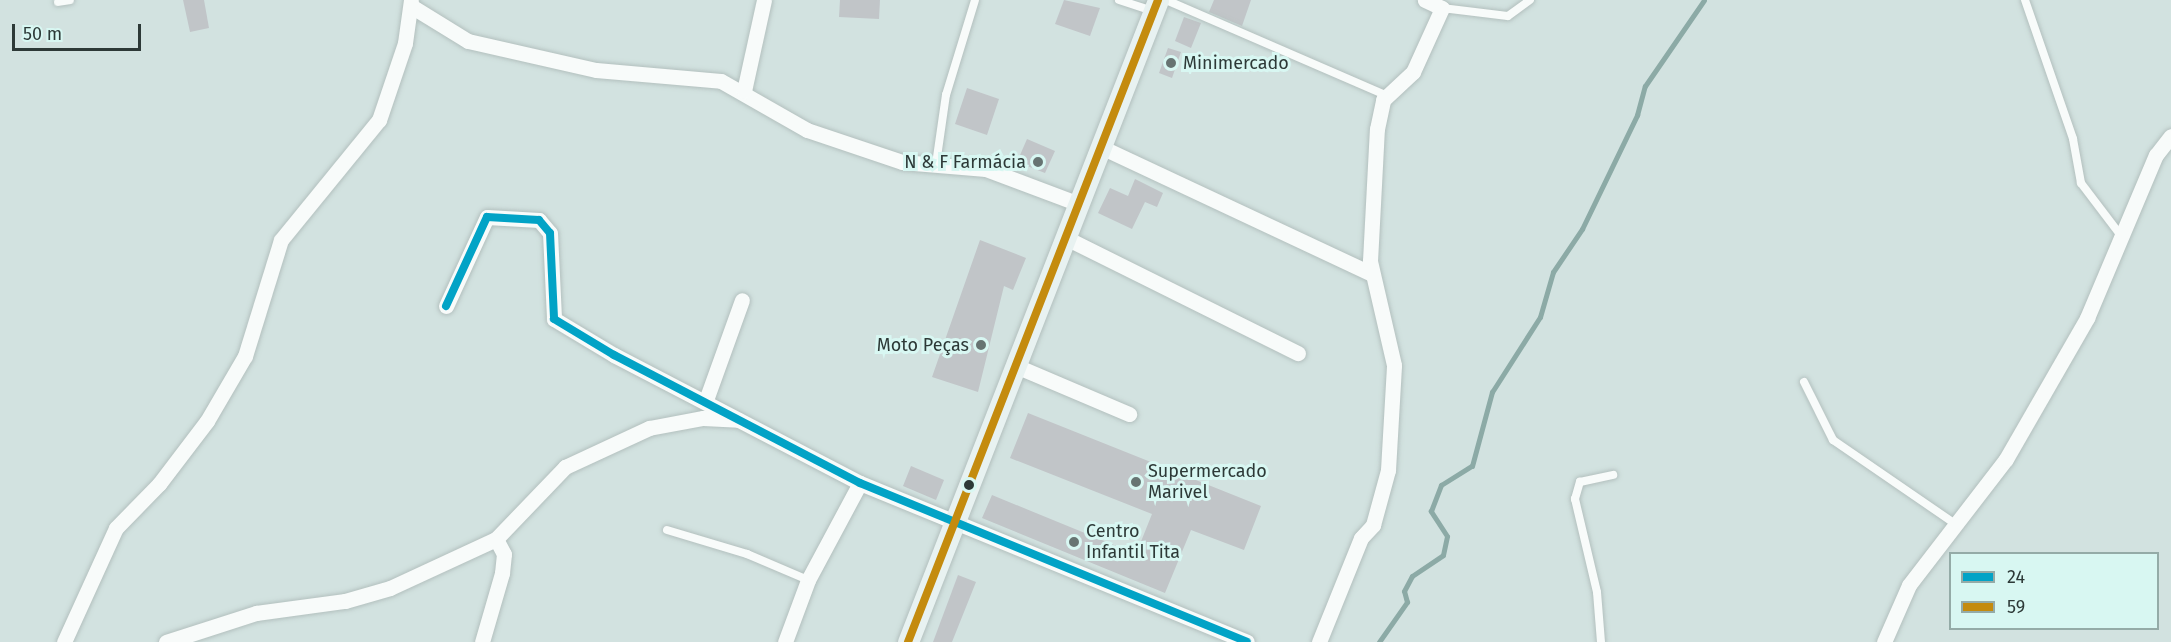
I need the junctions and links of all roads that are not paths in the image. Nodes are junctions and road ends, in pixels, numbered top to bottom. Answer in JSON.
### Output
{"nodes":[{"id":1,"x":70,"y":0,"type":"edge"},
{"id":2,"x":764,"y":0,"type":"edge"},
{"id":3,"x":975,"y":0,"type":"edge"},
{"id":4,"x":1119,"y":0,"type":"edge"},
{"id":5,"x":1425,"y":0,"type":"edge"},
{"id":6,"x":1530,"y":0,"type":"edge"},
{"id":7,"x":2025,"y":0,"type":"edge"},
{"id":8,"x":58,"y":2,"type":"dead end"},
{"id":9,"x":410,"y":2,"type":"edge"},
{"id":10,"x":1160,"y":4,"type":"edge"},
{"id":11,"x":1442,"y":8,"type":"junction"},
{"id":12,"x":744,"y":92,"type":"junction"},
{"id":13,"x":1386,"y":95,"type":"junction"},
{"id":14,"x":2171,"y":136,"type":"edge"},
{"id":15,"x":1101,"y":147,"type":"junction"},
{"id":16,"x":936,"y":164,"type":"junction"},
{"id":17,"x":1079,"y":204,"type":"junction"},
{"id":18,"x":1066,"y":238,"type":"junction"},
{"id":19,"x":2122,"y":238,"type":"junction"},
{"id":20,"x":1372,"y":274,"type":"junction"},
{"id":21,"x":742,"y":300,"type":"dead end"},
{"id":22,"x":446,"y":306,"type":"dead end"},
{"id":23,"x":1298,"y":353,"type":"dead end"},
{"id":24,"x":1016,"y":366,"type":"junction"},
{"id":25,"x":1804,"y":382,"type":"dead end"},
{"id":26,"x":706,"y":400,"type":"junction"},
{"id":27,"x":1129,"y":414,"type":"dead end"},
{"id":28,"x":741,"y":420,"type":"junction"},
{"id":29,"x":1613,"y":475,"type":"dead end"},
{"id":30,"x":860,"y":483,"type":"junction"},
{"id":31,"x":955,"y":523,"type":"junction"},
{"id":32,"x":1955,"y":524,"type":"junction"},
{"id":33,"x":667,"y":530,"type":"dead end"},
{"id":34,"x":496,"y":539,"type":"junction"},
{"id":35,"x":808,"y":580,"type":"junction"},
{"id":36,"x":64,"y":642,"type":"edge"},
{"id":37,"x":166,"y":642,"type":"edge"},
{"id":38,"x":482,"y":642,"type":"edge"},
{"id":39,"x":785,"y":642,"type":"edge"},
{"id":40,"x":908,"y":642,"type":"edge"},
{"id":41,"x":1247,"y":642,"type":"edge"},
{"id":42,"x":1319,"y":642,"type":"edge"},
{"id":43,"x":1601,"y":642,"type":"edge"},
{"id":44,"x":1884,"y":642,"type":"edge"}],
"edges":[{"from":1,"to":8,"type":"lane"},
{"from":2,"to":12,"type":"street"},
{"from":3,"to":16,"type":"lane"},
{"from":4,"to":10,"type":"lane"},
{"from":5,"to":11,"type":"street"},
{"from":6,"to":11,"type":"lane"},
{"from":7,"to":19,"type":"lane"},
{"from":9,"to":12,"type":"street"},
{"from":9,"to":36,"type":"street"},
{"from":10,"to":13,"type":"lane"},
{"from":10,"to":15,"type":"main road"},
{"from":11,"to":13,"type":"street"},
{"from":12,"to":16,"type":"street"},
{"from":13,"to":20,"type":"street"},
{"from":14,"to":19,"type":"street"},
{"from":15,"to":17,"type":"main road"},
{"from":15,"to":20,"type":"street"},
{"from":16,"to":17,"type":"street"},
{"from":17,"to":18,"type":"main road"},
{"from":18,"to":23,"type":"street"},
{"from":18,"to":24,"type":"main road"},
{"from":19,"to":32,"type":"street"},
{"from":20,"to":42,"type":"street"},
{"from":21,"to":26,"type":"street"},
{"from":22,"to":26,"type":"street"},
{"from":24,"to":27,"type":"street"},
{"from":24,"to":31,"type":"main road"},
{"from":25,"to":32,"type":"lane"},
{"from":26,"to":28,"type":"street"},
{"from":28,"to":30,"type":"street"},
{"from":28,"to":34,"type":"street"},
{"from":29,"to":43,"type":"lane"},
{"from":30,"to":31,"type":"street"},
{"from":30,"to":35,"type":"street"},
{"from":31,"to":40,"type":"main road"},
{"from":31,"to":41,"type":"street"},
{"from":32,"to":44,"type":"street"},
{"from":33,"to":35,"type":"lane"},
{"from":34,"to":37,"type":"street"},
{"from":34,"to":38,"type":"street"},
{"from":35,"to":39,"type":"street"}]}
